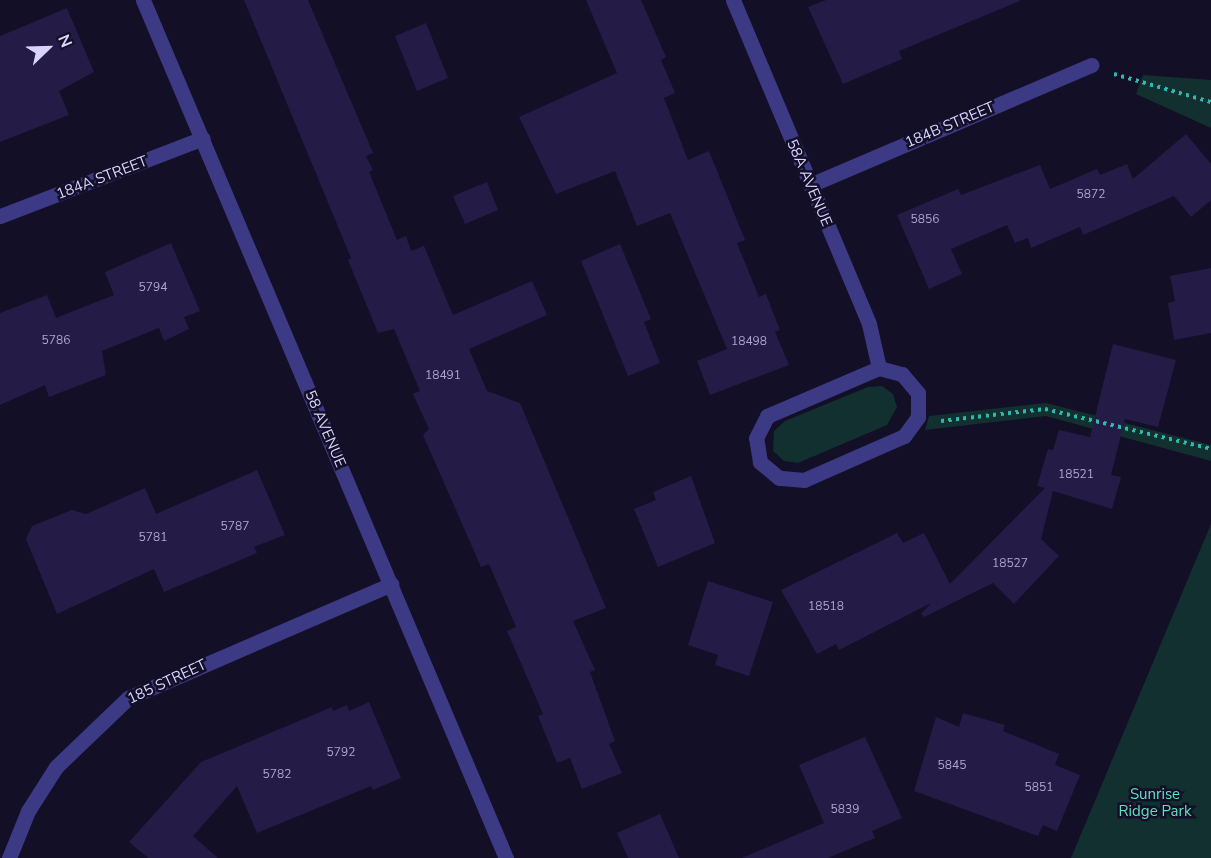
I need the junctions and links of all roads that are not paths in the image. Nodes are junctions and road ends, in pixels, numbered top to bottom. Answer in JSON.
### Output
{"nodes":[{"id":1,"x":144,"y":0,"type":"edge"},
{"id":2,"x":733,"y":0,"type":"edge"},
{"id":3,"x":1091,"y":65,"type":"road end"},
{"id":4,"x":203,"y":138,"type":"junction"},
{"id":5,"x":810,"y":185,"type":"junction"},
{"id":6,"x":0,"y":216,"type":"edge"},
{"id":7,"x":879,"y":368,"type":"junction"},
{"id":8,"x":391,"y":584,"type":"junction"},
{"id":9,"x":9,"y":858,"type":"edge"},
{"id":10,"x":506,"y":858,"type":"edge"}],
"edges":[{"from":1,"to":4,"type":"street","name":"58 AVENUE"},
{"from":2,"to":5,"type":"street","name":"58A AVENUE"},
{"from":3,"to":5,"type":"street","name":"184B STREET"},
{"from":4,"to":6,"type":"street","name":"184A STREET"},
{"from":4,"to":8,"type":"street","name":"58 AVENUE"},
{"from":5,"to":7,"type":"street","name":"58A AVENUE"},
{"from":7,"to":7,"type":"street"},
{"from":8,"to":9,"type":"street","name":"185 STREET"},
{"from":8,"to":10,"type":"street","name":"58 AVENUE"}]}
